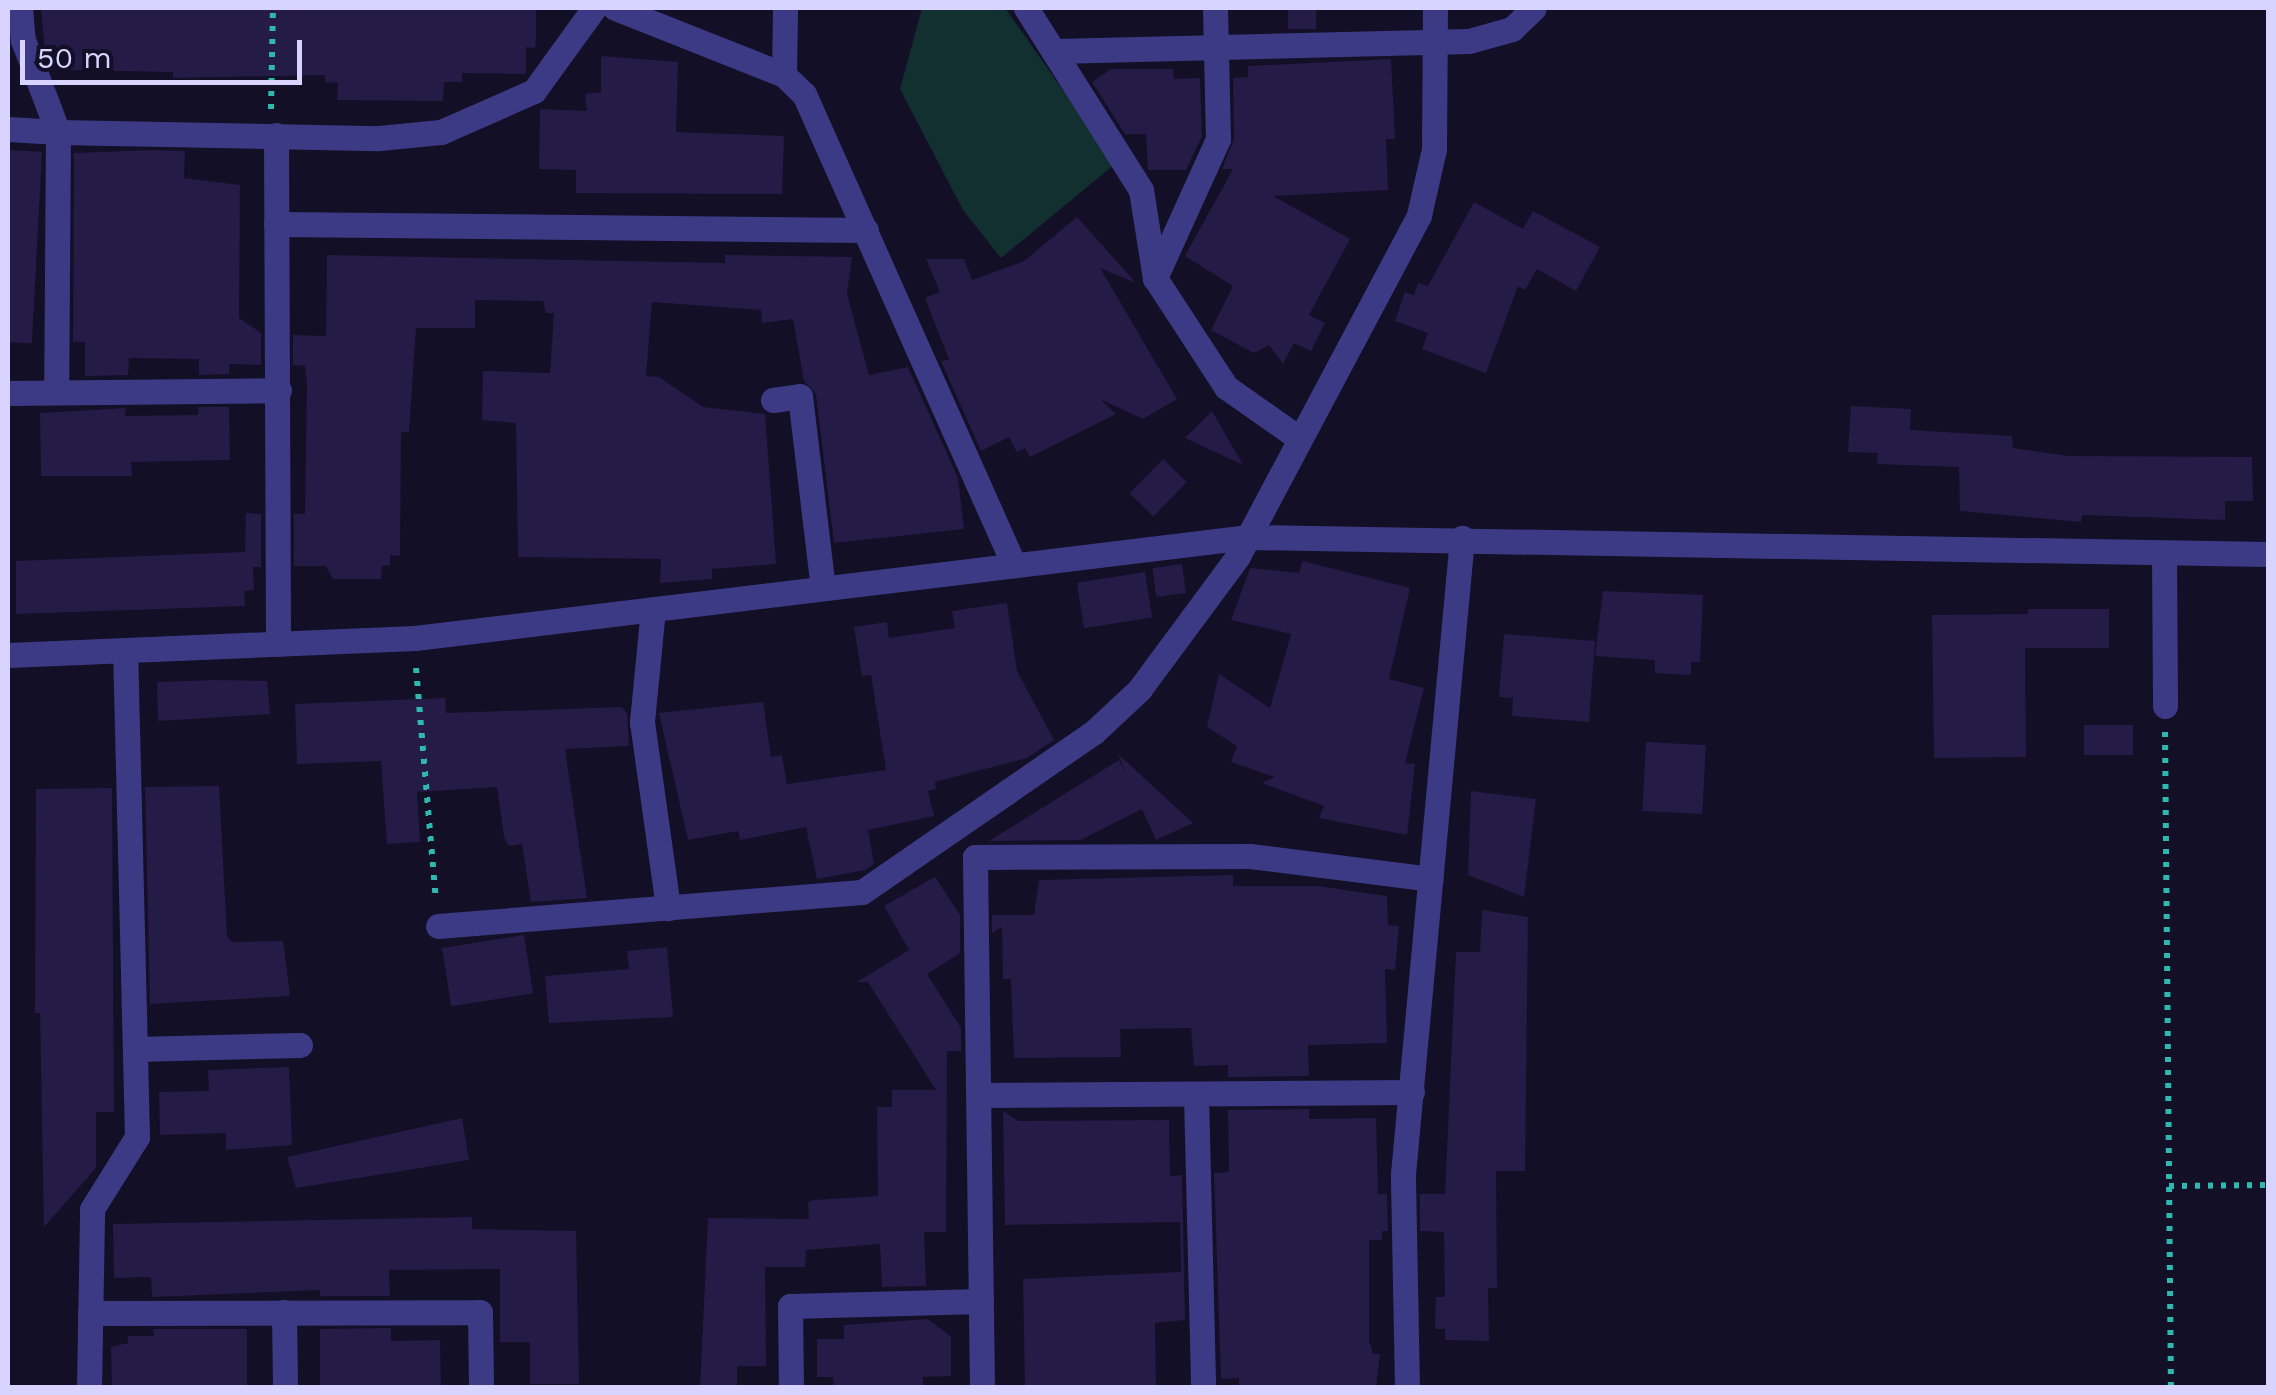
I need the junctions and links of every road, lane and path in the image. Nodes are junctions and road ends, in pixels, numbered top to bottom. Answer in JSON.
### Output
{"nodes":[{"id":1,"x":20,"y":8,"type":"edge"},
{"id":2,"x":273,"y":8,"type":"edge"},
{"id":3,"x":594,"y":8,"type":"edge"},
{"id":4,"x":615,"y":8,"type":"edge"},
{"id":5,"x":785,"y":8,"type":"edge"},
{"id":6,"x":1026,"y":8,"type":"edge"},
{"id":7,"x":1215,"y":8,"type":"edge"},
{"id":8,"x":1435,"y":8,"type":"edge"},
{"id":9,"x":1534,"y":8,"type":"edge"},
{"id":10,"x":1436,"y":43,"type":"junction"},
{"id":11,"x":1216,"y":49,"type":"junction"},
{"id":12,"x":1056,"y":51,"type":"junction"},
{"id":13,"x":784,"y":75,"type":"junction"},
{"id":14,"x":8,"y":129,"type":"edge"},
{"id":15,"x":58,"y":132,"type":"junction"},
{"id":16,"x":273,"y":135,"type":"junction"},
{"id":17,"x":276,"y":224,"type":"junction"},
{"id":18,"x":866,"y":230,"type":"junction"},
{"id":19,"x":1155,"y":278,"type":"junction"},
{"id":20,"x":280,"y":390,"type":"junction"},
{"id":21,"x":56,"y":392,"type":"junction"},
{"id":22,"x":8,"y":393,"type":"edge"},
{"id":23,"x":773,"y":400,"type":"dead end"},
{"id":24,"x":1300,"y":438,"type":"junction"},
{"id":25,"x":1249,"y":537,"type":"junction"},
{"id":26,"x":1462,"y":538,"type":"junction"},
{"id":27,"x":2164,"y":554,"type":"junction"},
{"id":28,"x":2268,"y":554,"type":"edge"},
{"id":29,"x":1014,"y":565,"type":"junction"},
{"id":30,"x":823,"y":588,"type":"junction"},
{"id":31,"x":653,"y":610,"type":"junction"},
{"id":32,"x":415,"y":638,"type":"junction"},
{"id":33,"x":278,"y":644,"type":"junction"},
{"id":34,"x":125,"y":650,"type":"junction"},
{"id":35,"x":8,"y":655,"type":"edge"},
{"id":36,"x":2165,"y":706,"type":"joint"},
{"id":37,"x":954,"y":828,"type":"junction"},
{"id":38,"x":975,"y":857,"type":"junction"},
{"id":39,"x":1430,"y":879,"type":"junction"},
{"id":40,"x":668,"y":908,"type":"junction"},
{"id":41,"x":438,"y":926,"type":"joint"},
{"id":42,"x":300,"y":1045,"type":"dead end"},
{"id":43,"x":135,"y":1049,"type":"junction"},
{"id":44,"x":1412,"y":1092,"type":"junction"},
{"id":45,"x":979,"y":1095,"type":"junction"},
{"id":46,"x":1196,"y":1095,"type":"junction"},
{"id":47,"x":2268,"y":1185,"type":"edge"},
{"id":48,"x":2169,"y":1186,"type":"junction"},
{"id":49,"x":981,"y":1301,"type":"junction"},
{"id":50,"x":284,"y":1312,"type":"junction"},
{"id":51,"x":90,"y":1313,"type":"junction"},
{"id":52,"x":89,"y":1388,"type":"edge"},
{"id":53,"x":286,"y":1388,"type":"edge"},
{"id":54,"x":482,"y":1388,"type":"edge"},
{"id":55,"x":792,"y":1388,"type":"edge"},
{"id":56,"x":982,"y":1388,"type":"edge"},
{"id":57,"x":1203,"y":1388,"type":"edge"},
{"id":58,"x":1407,"y":1388,"type":"edge"},
{"id":59,"x":2170,"y":1388,"type":"edge"}],
"edges":[{"from":1,"to":15,"type":"street"},
{"from":2,"to":16,"type":"path"},
{"from":3,"to":16,"type":"street"},
{"from":4,"to":13,"type":"street"},
{"from":5,"to":13,"type":"street"},
{"from":6,"to":12,"type":"street"},
{"from":7,"to":11,"type":"street"},
{"from":8,"to":10,"type":"street"},
{"from":9,"to":10,"type":"street"},
{"from":10,"to":11,"type":"street"},
{"from":10,"to":24,"type":"street"},
{"from":11,"to":12,"type":"street"},
{"from":11,"to":19,"type":"street"},
{"from":12,"to":19,"type":"street"},
{"from":13,"to":18,"type":"street"},
{"from":14,"to":15,"type":"street"},
{"from":15,"to":16,"type":"street"},
{"from":15,"to":21,"type":"street"},
{"from":16,"to":17,"type":"street"},
{"from":17,"to":18,"type":"street"},
{"from":17,"to":20,"type":"street"},
{"from":18,"to":29,"type":"street"},
{"from":19,"to":24,"type":"street"},
{"from":20,"to":21,"type":"street"},
{"from":20,"to":33,"type":"street"},
{"from":21,"to":22,"type":"street"},
{"from":23,"to":30,"type":"street"},
{"from":24,"to":25,"type":"street"},
{"from":25,"to":26,"type":"street"},
{"from":25,"to":29,"type":"street"},
{"from":25,"to":37,"type":"street"},
{"from":26,"to":27,"type":"street"},
{"from":26,"to":39,"type":"street"},
{"from":27,"to":28,"type":"street"},
{"from":27,"to":36,"type":"street"},
{"from":29,"to":30,"type":"street"},
{"from":30,"to":31,"type":"street"},
{"from":31,"to":32,"type":"street"},
{"from":31,"to":40,"type":"street"},
{"from":32,"to":33,"type":"street"},
{"from":32,"to":41,"type":"path"},
{"from":33,"to":34,"type":"street"},
{"from":34,"to":35,"type":"street"},
{"from":34,"to":43,"type":"street"},
{"from":36,"to":48,"type":"path"},
{"from":37,"to":38,"type":"street"},
{"from":37,"to":40,"type":"street"},
{"from":38,"to":39,"type":"street"},
{"from":38,"to":45,"type":"street"},
{"from":39,"to":44,"type":"street"},
{"from":40,"to":41,"type":"street"},
{"from":42,"to":43,"type":"street"},
{"from":43,"to":51,"type":"street"},
{"from":44,"to":46,"type":"street"},
{"from":44,"to":58,"type":"street"},
{"from":45,"to":46,"type":"street"},
{"from":45,"to":49,"type":"street"},
{"from":46,"to":57,"type":"street"},
{"from":47,"to":48,"type":"path"},
{"from":48,"to":59,"type":"path"},
{"from":49,"to":55,"type":"street"},
{"from":49,"to":56,"type":"street"},
{"from":50,"to":51,"type":"street"},
{"from":50,"to":53,"type":"street"},
{"from":50,"to":54,"type":"street"},
{"from":51,"to":52,"type":"street"}]}
